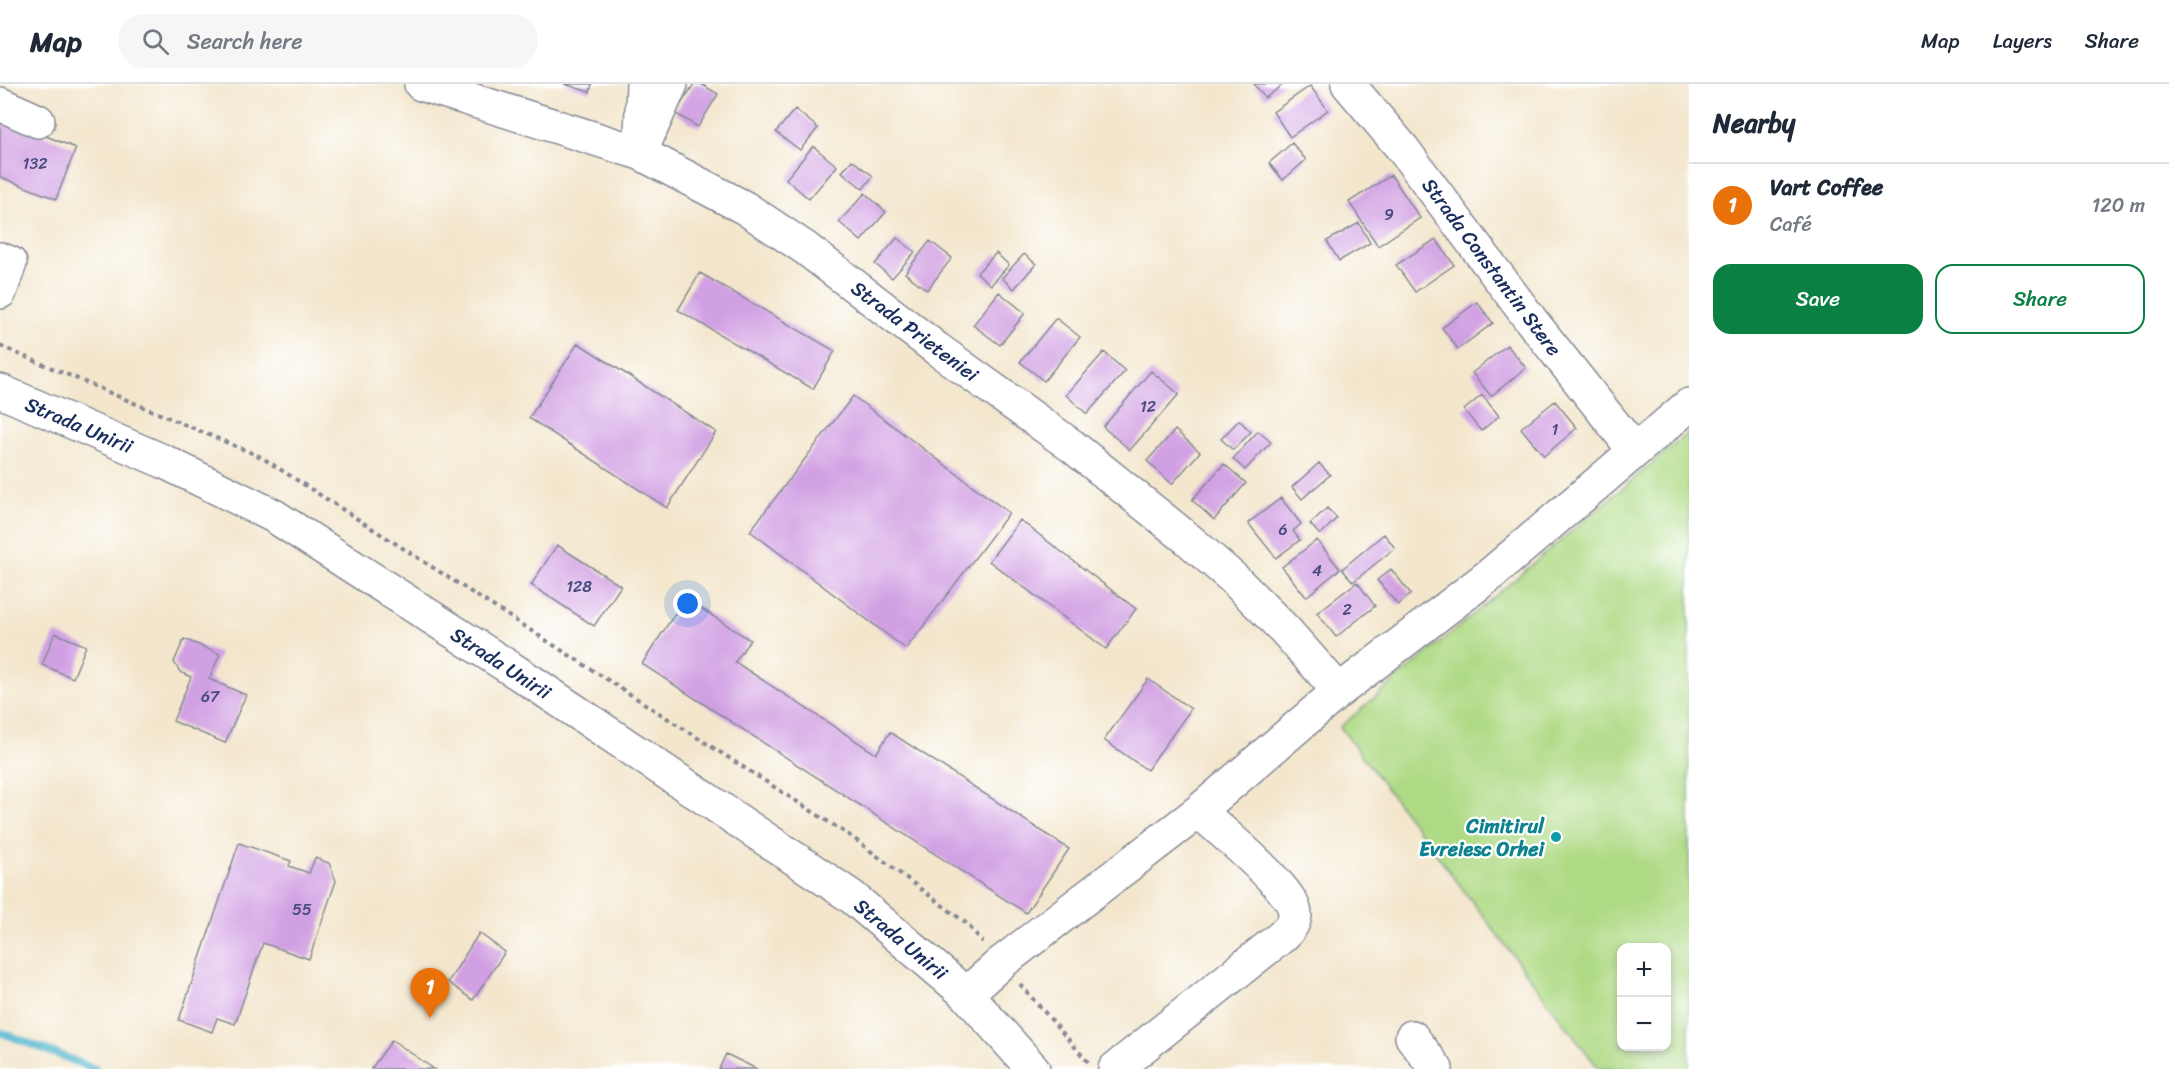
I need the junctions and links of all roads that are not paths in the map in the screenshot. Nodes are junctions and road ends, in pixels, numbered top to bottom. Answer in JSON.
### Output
{"nodes":[{"id":1,"x":421,"y":84,"type":"edge"},
{"id":2,"x":643,"y":84,"type":"edge"},
{"id":3,"x":671,"y":84,"type":"edge"},
{"id":4,"x":1348,"y":84,"type":"edge"},
{"id":5,"x":0,"y":104,"type":"edge"},
{"id":6,"x":38,"y":121,"type":"dead end"},
{"id":7,"x":640,"y":153,"type":"junction"},
{"id":8,"x":0,"y":259,"type":"edge"},
{"id":9,"x":0,"y":292,"type":"edge"},
{"id":10,"x":0,"y":392,"type":"edge"},
{"id":11,"x":1689,"y":405,"type":"edge"},
{"id":12,"x":1635,"y":451,"type":"junction"},
{"id":13,"x":1339,"y":691,"type":"junction"},
{"id":14,"x":1199,"y":811,"type":"junction"},
{"id":15,"x":966,"y":994,"type":"junction"},
{"id":16,"x":1412,"y":1037,"type":"dead end"},
{"id":17,"x":1033,"y":1069,"type":"edge"},
{"id":18,"x":1115,"y":1069,"type":"edge"},
{"id":19,"x":1436,"y":1069,"type":"edge"}],
"edges":[{"from":1,"to":7,"type":"street","name":"Strada Prieteniei"},
{"from":2,"to":7,"type":"street"},
{"from":3,"to":7,"type":"street"},
{"from":4,"to":12,"type":"street","name":"Strada Constantin Stere"},
{"from":5,"to":6,"type":"street"},
{"from":7,"to":13,"type":"street","name":"Strada Prieteniei"},
{"from":8,"to":9,"type":"street"},
{"from":10,"to":15,"type":"street","name":"Strada Unirii"},
{"from":11,"to":12,"type":"street","name":"Strada Unirii"},
{"from":12,"to":13,"type":"street","name":"Strada Unirii"},
{"from":13,"to":14,"type":"street","name":"Strada Unirii"},
{"from":14,"to":15,"type":"street","name":"Strada Unirii"},
{"from":14,"to":18,"type":"street"},
{"from":15,"to":17,"type":"street","name":"Strada Unirii"},
{"from":16,"to":19,"type":"street"}]}
